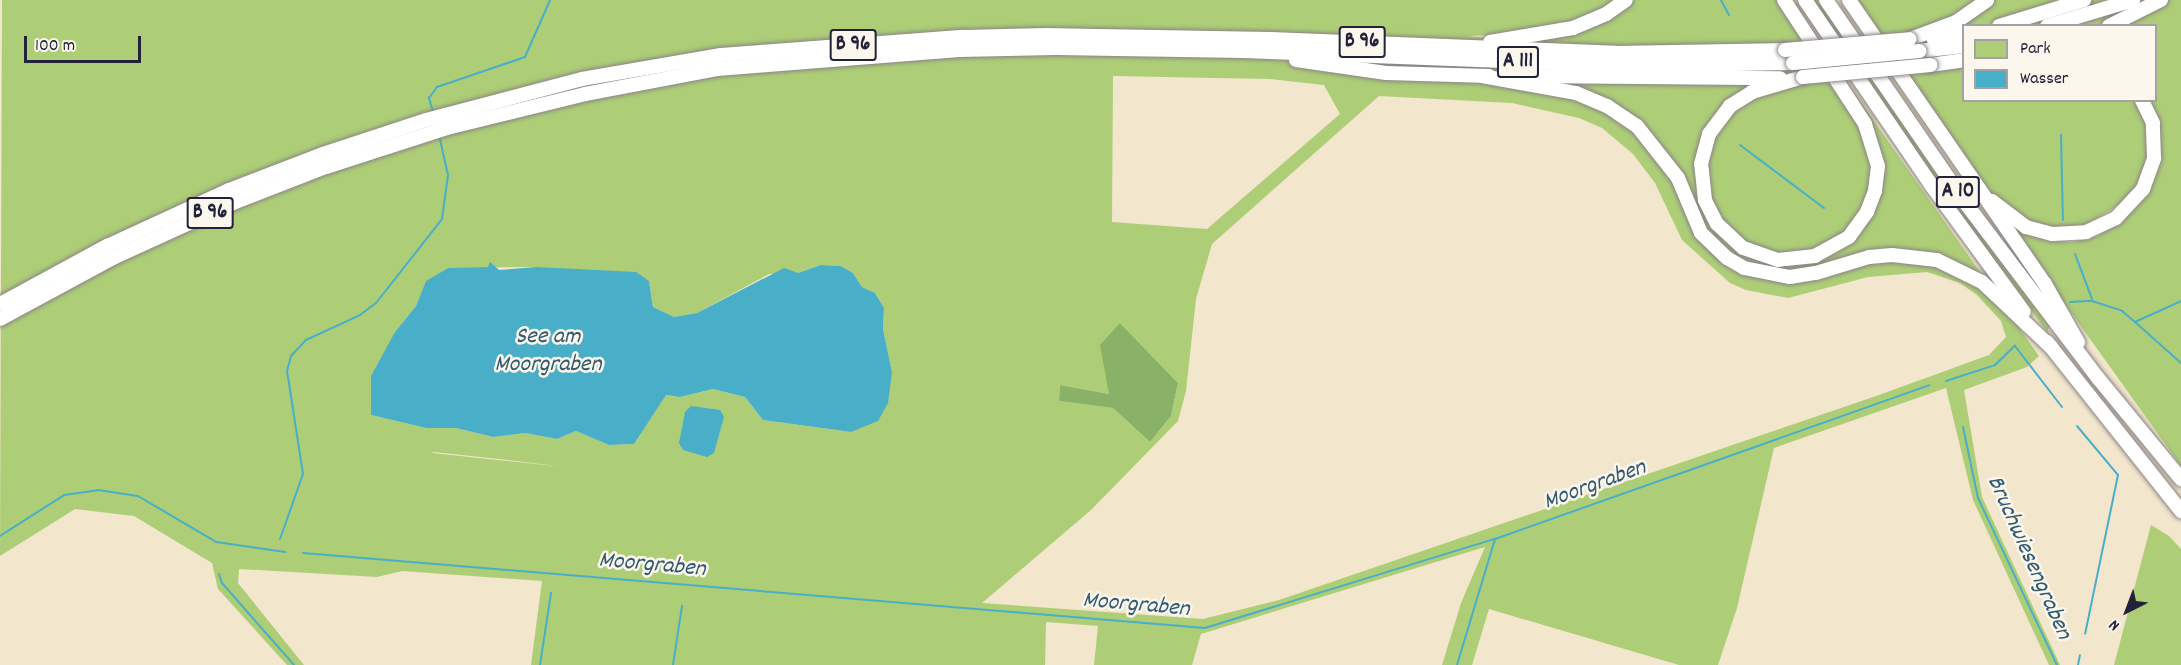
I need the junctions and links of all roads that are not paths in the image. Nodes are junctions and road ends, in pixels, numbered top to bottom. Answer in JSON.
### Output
{"nodes":[{"id":1,"x":1626,"y":0,"type":"edge"},
{"id":2,"x":1784,"y":0,"type":"edge"},
{"id":3,"x":1805,"y":0,"type":"edge"},
{"id":4,"x":1826,"y":0,"type":"edge"},
{"id":5,"x":1987,"y":0,"type":"edge"},
{"id":6,"x":2084,"y":0,"type":"edge"},
{"id":7,"x":2133,"y":0,"type":"edge"},
{"id":8,"x":2161,"y":0,"type":"edge"},
{"id":9,"x":1849,"y":1,"type":"edge"},
{"id":10,"x":2006,"y":24,"type":"edge"},
{"id":11,"x":2054,"y":24,"type":"edge"},
{"id":12,"x":2113,"y":24,"type":"edge"},
{"id":13,"x":1962,"y":33,"type":"edge"},
{"id":14,"x":1910,"y":39,"type":"junction"},
{"id":15,"x":1454,"y":46,"type":"junction"},
{"id":16,"x":1962,"y":46,"type":"edge"},
{"id":17,"x":1244,"y":51,"type":"junction"},
{"id":18,"x":1962,"y":60,"type":"edge"},
{"id":19,"x":1482,"y":76,"type":"junction"},
{"id":20,"x":1803,"y":77,"type":"junction"},
{"id":21,"x":2143,"y":102,"type":"edge"},
{"id":22,"x":445,"y":122,"type":"junction"},
{"id":23,"x":429,"y":127,"type":"junction"},
{"id":24,"x":1941,"y":135,"type":"junction"},
{"id":25,"x":0,"y":304,"type":"edge"},
{"id":26,"x":0,"y":319,"type":"edge"},
{"id":27,"x":2052,"y":348,"type":"junction"},
{"id":28,"x":2098,"y":378,"type":"junction"},
{"id":29,"x":2181,"y":479,"type":"edge"},
{"id":30,"x":2181,"y":511,"type":"edge"}],
"edges":[{"from":1,"to":15,"type":"highway"},
{"from":2,"to":20,"type":"highway"},
{"from":3,"to":27,"type":"highway","number":"A 10"},
{"from":4,"to":28,"type":"highway","number":"A 10"},
{"from":5,"to":14,"type":"highway"},
{"from":6,"to":10,"type":"highway"},
{"from":7,"to":11,"type":"highway"},
{"from":8,"to":12,"type":"highway"},
{"from":9,"to":24,"type":"highway"},
{"from":13,"to":14,"type":"highway","number":"A 111"},
{"from":14,"to":15,"type":"highway","number":"A 111","bridge":true},
{"from":15,"to":22,"type":"highway","number":"B 96"},
{"from":16,"to":17,"type":"highway","number":"A 111","bridge":true},
{"from":17,"to":19,"type":"highway"},
{"from":17,"to":22,"type":"highway","number":"B 96"},
{"from":18,"to":20,"type":"highway","bridge":true},
{"from":19,"to":20,"type":"highway"},
{"from":19,"to":27,"type":"highway"},
{"from":21,"to":24,"type":"highway"},
{"from":22,"to":23,"type":"highway","number":"B 96"},
{"from":23,"to":25,"type":"highway","number":"B 96"},
{"from":23,"to":26,"type":"highway","number":"B 96"},
{"from":24,"to":28,"type":"highway"},
{"from":27,"to":30,"type":"highway","number":"A 10"},
{"from":28,"to":29,"type":"highway","number":"A 10"}]}
